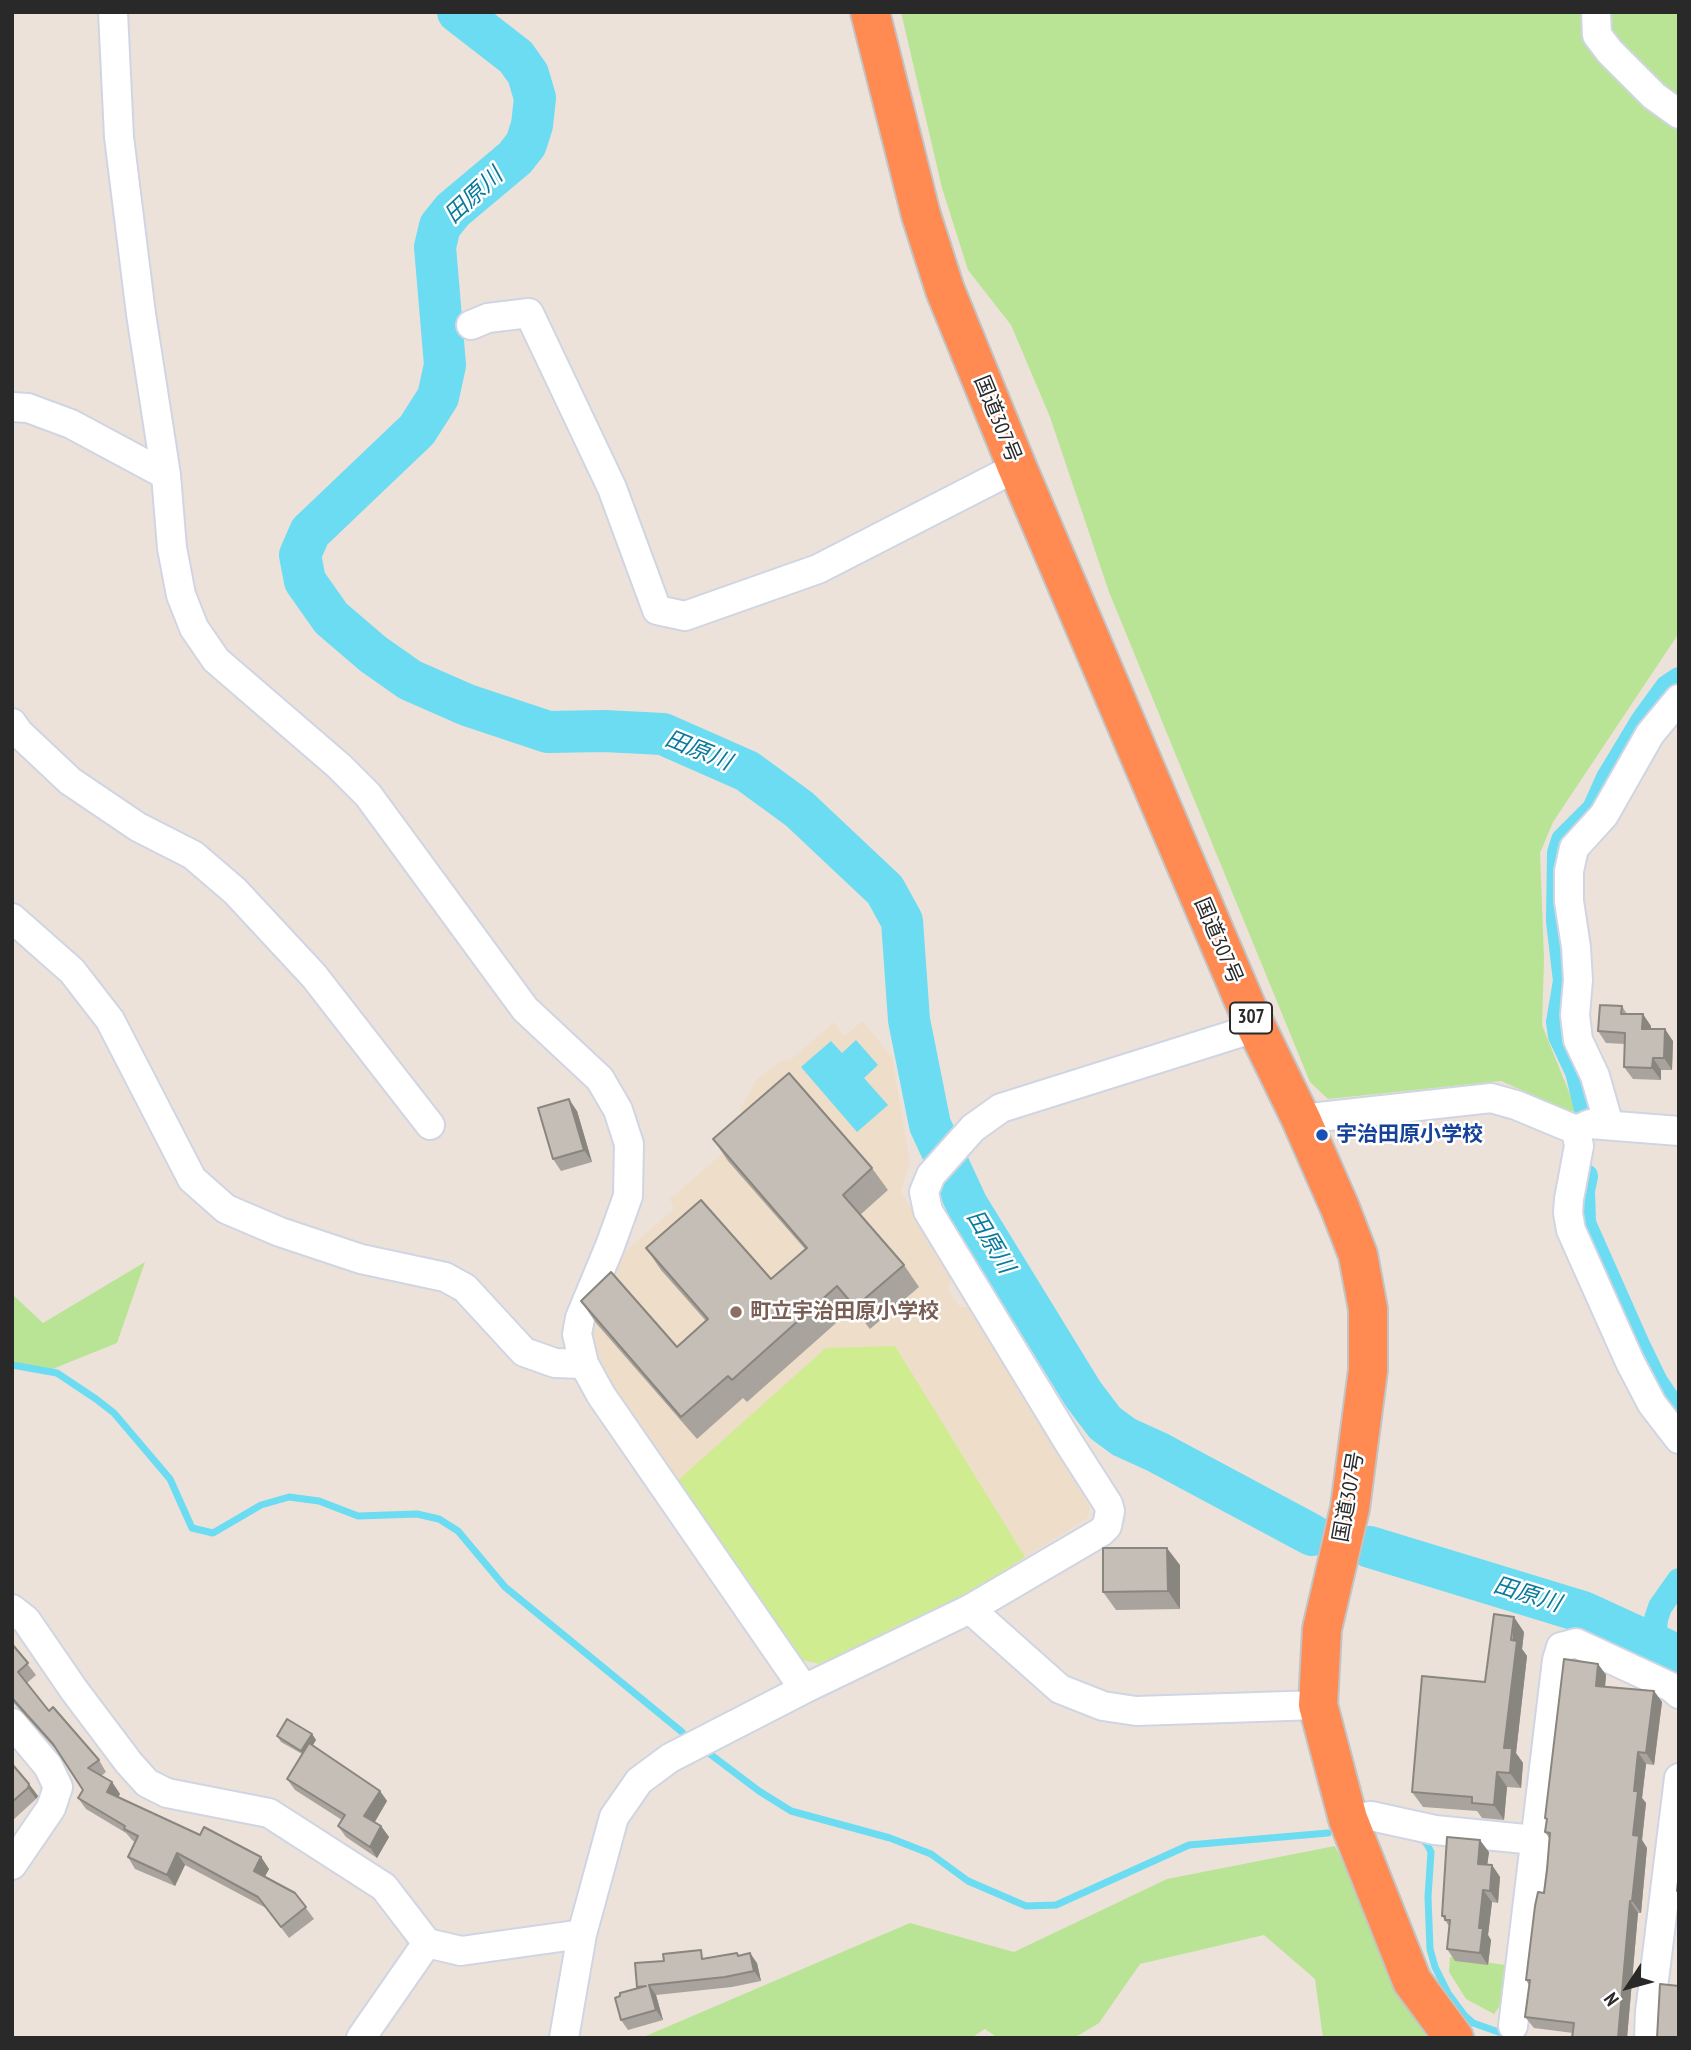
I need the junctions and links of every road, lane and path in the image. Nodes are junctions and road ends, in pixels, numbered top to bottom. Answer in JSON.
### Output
{"nodes":[{"id":1,"x":113,"y":12,"type":"edge"},
{"id":2,"x":870,"y":12,"type":"edge"},
{"id":3,"x":1596,"y":12,"type":"edge"},
{"id":4,"x":1679,"y":114,"type":"edge"},
{"id":5,"x":471,"y":325,"type":"dead end"},
{"id":6,"x":12,"y":407,"type":"edge"},
{"id":7,"x":1017,"y":467,"type":"junction"},
{"id":8,"x":166,"y":475,"type":"junction"},
{"id":9,"x":1679,"y":699,"type":"edge"},
{"id":10,"x":12,"y":723,"type":"edge"},
{"id":11,"x":12,"y":918,"type":"edge"},
{"id":12,"x":1255,"y":1028,"type":"junction"},
{"id":13,"x":1301,"y":1119,"type":"junction"},
{"id":14,"x":430,"y":1125,"type":"dead end"},
{"id":15,"x":1609,"y":1125,"type":"junction"},
{"id":16,"x":1576,"y":1130,"type":"junction"},
{"id":17,"x":1679,"y":1131,"type":"edge"},
{"id":18,"x":584,"y":1364,"type":"junction"},
{"id":19,"x":1679,"y":1439,"type":"edge"},
{"id":20,"x":12,"y":1609,"type":"edge"},
{"id":21,"x":970,"y":1609,"type":"junction"},
{"id":22,"x":804,"y":1689,"type":"junction"},
{"id":23,"x":1679,"y":1694,"type":"edge"},
{"id":24,"x":1318,"y":1705,"type":"junction"},
{"id":25,"x":12,"y":1723,"type":"edge"},
{"id":26,"x":1679,"y":1777,"type":"edge"},
{"id":27,"x":1348,"y":1818,"type":"junction"},
{"id":28,"x":1535,"y":1840,"type":"junction"},
{"id":29,"x":12,"y":1864,"type":"edge"},
{"id":30,"x":582,"y":1934,"type":"junction"},
{"id":31,"x":427,"y":1942,"type":"junction"},
{"id":32,"x":1513,"y":2026,"type":"dead end"},
{"id":33,"x":361,"y":2038,"type":"edge"},
{"id":34,"x":564,"y":2038,"type":"edge"},
{"id":35,"x":1454,"y":2038,"type":"edge"},
{"id":36,"x":1649,"y":2038,"type":"edge"}],
"edges":[{"from":1,"to":8,"type":"street"},
{"from":2,"to":7,"type":"highway","name":"国道307号","number":"307"},
{"from":3,"to":4,"type":"street"},
{"from":5,"to":7,"type":"street"},
{"from":6,"to":8,"type":"street"},
{"from":7,"to":12,"type":"highway","name":"国道307号","number":"307"},
{"from":8,"to":18,"type":"street"},
{"from":9,"to":15,"type":"street"},
{"from":10,"to":14,"type":"street"},
{"from":11,"to":18,"type":"street"},
{"from":12,"to":13,"type":"highway","name":"国道307号","number":"307"},
{"from":12,"to":21,"type":"street"},
{"from":13,"to":16,"type":"street"},
{"from":13,"to":24,"type":"highway","name":"国道307号","number":"307"},
{"from":15,"to":16,"type":"street"},
{"from":15,"to":17,"type":"street"},
{"from":16,"to":19,"type":"street"},
{"from":18,"to":22,"type":"street"},
{"from":20,"to":31,"type":"street"},
{"from":21,"to":22,"type":"street"},
{"from":21,"to":24,"type":"street"},
{"from":22,"to":30,"type":"street"},
{"from":23,"to":28,"type":"street"},
{"from":24,"to":27,"type":"highway","name":"国道307号","number":"307"},
{"from":25,"to":29,"type":"street"},
{"from":26,"to":36,"type":"street"},
{"from":27,"to":28,"type":"street"},
{"from":27,"to":35,"type":"highway","name":"国道307号","number":"307"},
{"from":28,"to":32,"type":"street"},
{"from":30,"to":31,"type":"street"},
{"from":30,"to":34,"type":"street"},
{"from":31,"to":33,"type":"street"}]}
